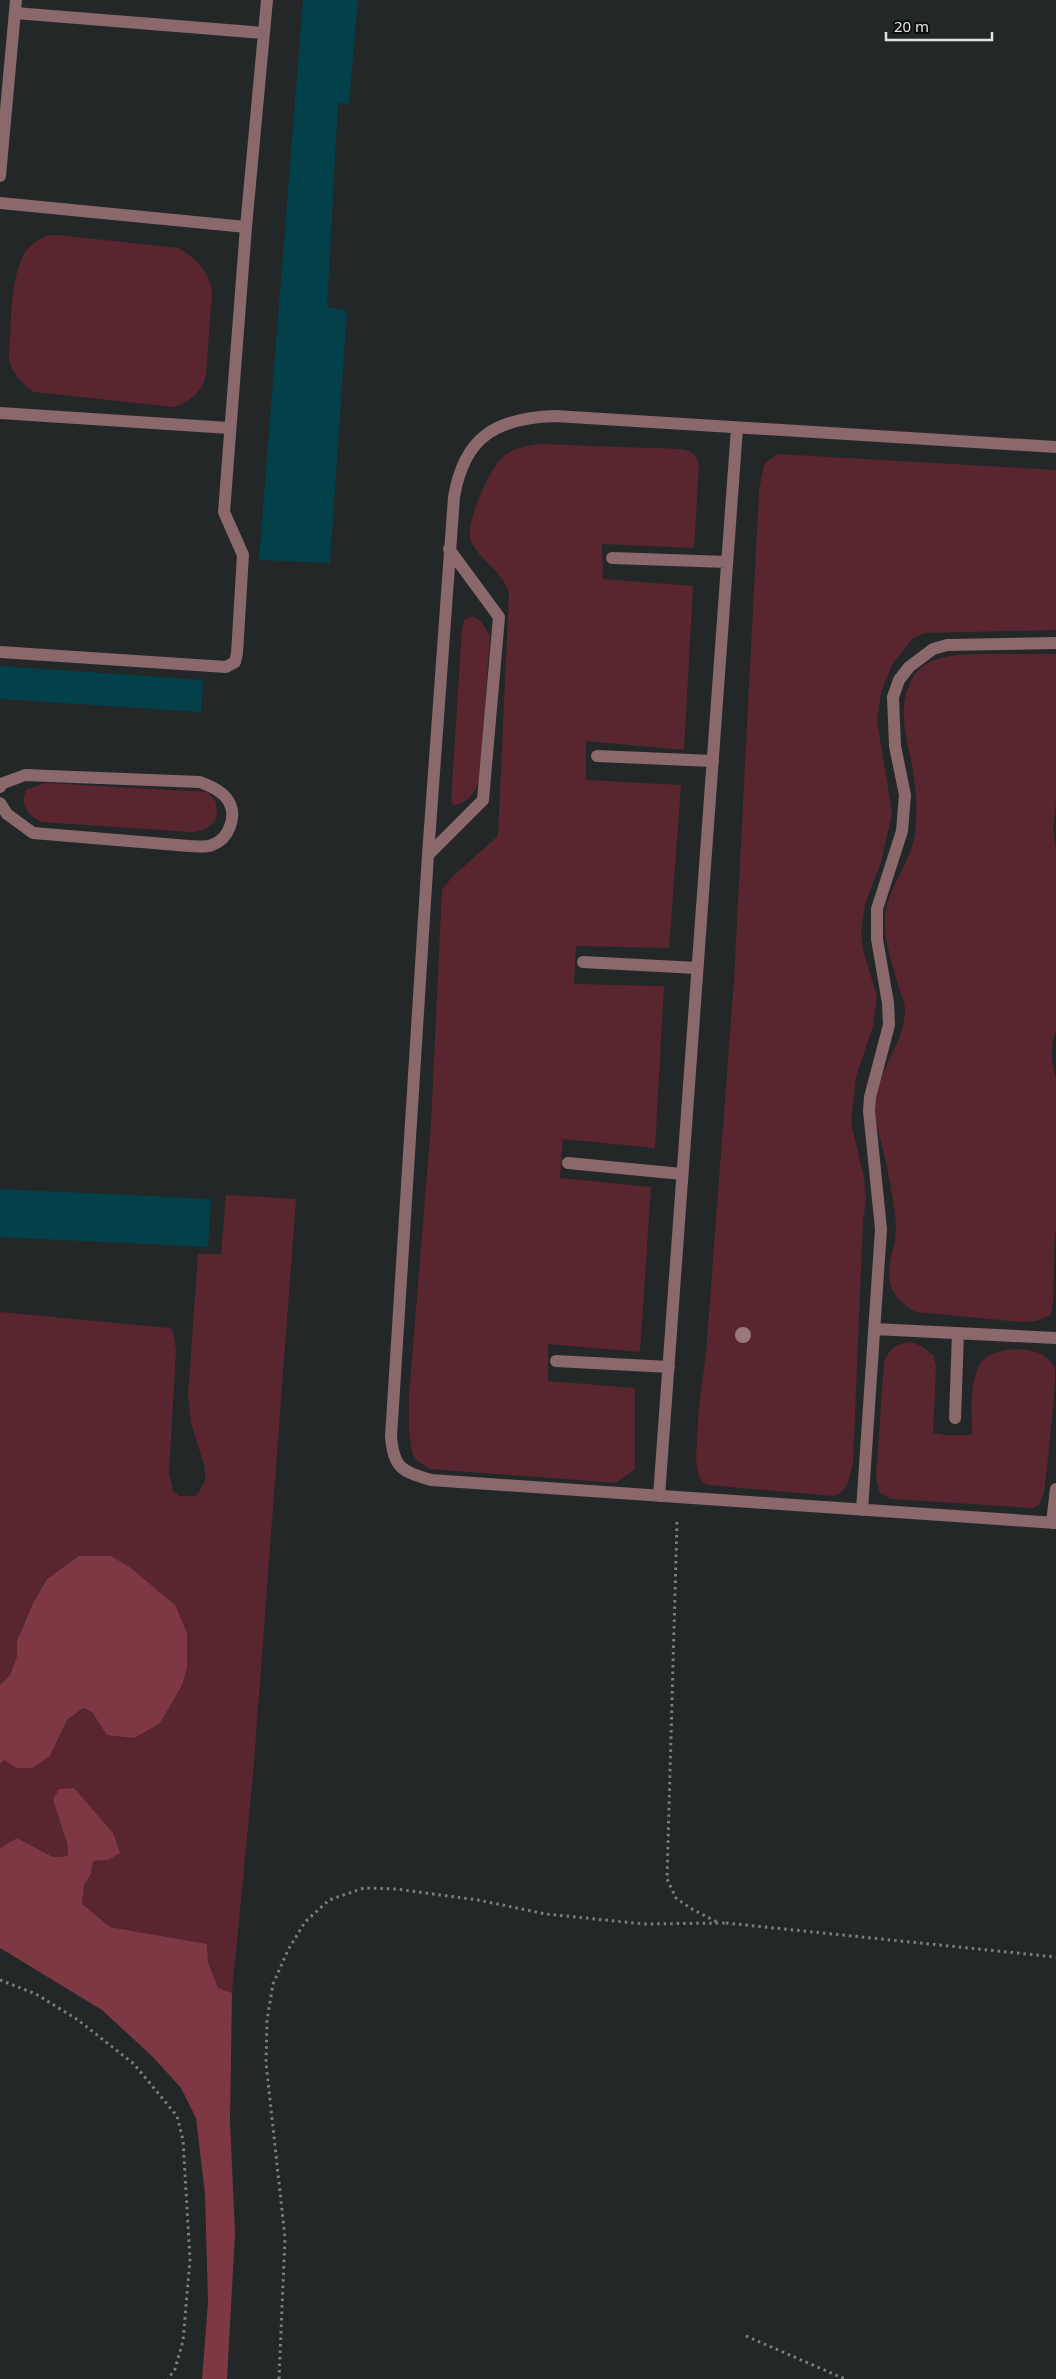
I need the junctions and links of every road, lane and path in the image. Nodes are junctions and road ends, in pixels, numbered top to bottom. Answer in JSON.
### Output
{"nodes":[{"id":1,"x":16,"y":0,"type":"edge"},
{"id":2,"x":267,"y":0,"type":"edge"},
{"id":3,"x":15,"y":13,"type":"junction"},
{"id":4,"x":264,"y":33,"type":"junction"},
{"id":5,"x":0,"y":176,"type":"edge"},
{"id":6,"x":0,"y":203,"type":"edge"},
{"id":7,"x":246,"y":227,"type":"junction"},
{"id":8,"x":0,"y":413,"type":"edge"},
{"id":9,"x":230,"y":428,"type":"junction"},
{"id":10,"x":737,"y":428,"type":"junction"},
{"id":11,"x":1056,"y":447,"type":"edge"},
{"id":12,"x":450,"y":549,"type":"junction"},
{"id":13,"x":612,"y":558,"type":"dead end"},
{"id":14,"x":727,"y":562,"type":"junction"},
{"id":15,"x":1056,"y":643,"type":"edge"},
{"id":16,"x":0,"y":652,"type":"edge"},
{"id":17,"x":597,"y":756,"type":"dead end"},
{"id":18,"x":713,"y":761,"type":"junction"},
{"id":19,"x":0,"y":787,"type":"edge"},
{"id":20,"x":0,"y":803,"type":"edge"},
{"id":21,"x":428,"y":856,"type":"junction"},
{"id":22,"x":583,"y":962,"type":"dead end"},
{"id":23,"x":698,"y":968,"type":"junction"},
{"id":24,"x":568,"y":1163,"type":"dead end"},
{"id":25,"x":682,"y":1174,"type":"junction"},
{"id":26,"x":874,"y":1329,"type":"junction"},
{"id":27,"x":958,"y":1334,"type":"junction"},
{"id":28,"x":1056,"y":1338,"type":"edge"},
{"id":29,"x":556,"y":1361,"type":"dead end"},
{"id":30,"x":668,"y":1367,"type":"junction"},
{"id":31,"x":955,"y":1418,"type":"dead end"},
{"id":32,"x":1056,"y":1489,"type":"edge"},
{"id":33,"x":659,"y":1496,"type":"junction"},
{"id":34,"x":678,"y":1498,"type":"junction"},
{"id":35,"x":862,"y":1510,"type":"junction"},
{"id":36,"x":1054,"y":1523,"type":"edge"},
{"id":37,"x":727,"y":1923,"type":"junction"},
{"id":38,"x":1056,"y":1957,"type":"edge"},
{"id":39,"x":0,"y":1980,"type":"edge"},
{"id":40,"x":746,"y":2336,"type":"dead end"},
{"id":41,"x":168,"y":2379,"type":"edge"},
{"id":42,"x":279,"y":2379,"type":"edge"},
{"id":43,"x":844,"y":2379,"type":"edge"}],
"edges":[{"from":1,"to":3,"type":"lane"},
{"from":2,"to":4,"type":"lane"},
{"from":3,"to":4,"type":"lane"},
{"from":3,"to":5,"type":"lane"},
{"from":4,"to":7,"type":"lane"},
{"from":6,"to":7,"type":"lane"},
{"from":7,"to":9,"type":"lane"},
{"from":8,"to":9,"type":"lane"},
{"from":9,"to":16,"type":"lane"},
{"from":10,"to":11,"type":"lane"},
{"from":10,"to":12,"type":"lane"},
{"from":10,"to":14,"type":"lane"},
{"from":12,"to":21,"type":"lane"},
{"from":12,"to":21,"type":"lane"},
{"from":13,"to":14,"type":"lane"},
{"from":14,"to":18,"type":"lane"},
{"from":15,"to":26,"type":"lane"},
{"from":17,"to":18,"type":"lane"},
{"from":18,"to":23,"type":"lane"},
{"from":19,"to":20,"type":"lane"},
{"from":21,"to":33,"type":"lane"},
{"from":22,"to":23,"type":"lane"},
{"from":23,"to":25,"type":"lane"},
{"from":24,"to":25,"type":"lane"},
{"from":25,"to":30,"type":"lane"},
{"from":26,"to":27,"type":"lane"},
{"from":26,"to":35,"type":"lane"},
{"from":27,"to":28,"type":"lane"},
{"from":27,"to":31,"type":"lane"},
{"from":29,"to":30,"type":"lane"},
{"from":30,"to":33,"type":"lane"},
{"from":32,"to":36,"type":"lane"},
{"from":33,"to":34,"type":"lane"},
{"from":34,"to":35,"type":"lane"},
{"from":34,"to":37,"type":"path"},
{"from":35,"to":36,"type":"lane"},
{"from":37,"to":38,"type":"path"},
{"from":37,"to":42,"type":"path"},
{"from":39,"to":41,"type":"path"},
{"from":40,"to":43,"type":"path"}]}
